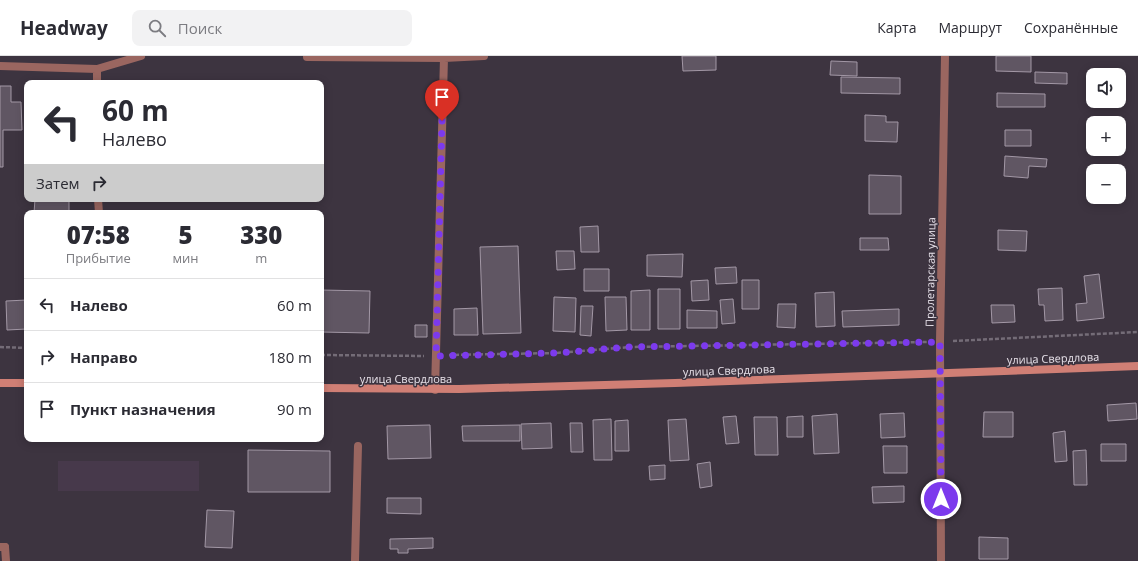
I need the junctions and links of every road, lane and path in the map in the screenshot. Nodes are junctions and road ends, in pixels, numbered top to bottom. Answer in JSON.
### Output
{"nodes":[{"id":1,"x":140,"y":56,"type":"edge"},
{"id":2,"x":484,"y":56,"type":"edge"},
{"id":3,"x":945,"y":56,"type":"edge"},
{"id":4,"x":307,"y":57,"type":"dead end"},
{"id":5,"x":444,"y":58,"type":"junction"},
{"id":6,"x":0,"y":66,"type":"edge"},
{"id":7,"x":97,"y":69,"type":"junction"},
{"id":8,"x":97,"y":80,"type":"edge"},
{"id":9,"x":1138,"y":332,"type":"edge"},
{"id":10,"x":940,"y":342,"type":"junction"},
{"id":11,"x":0,"y":347,"type":"edge"},
{"id":12,"x":24,"y":348,"type":"edge"},
{"id":13,"x":324,"y":356,"type":"edge"},
{"id":14,"x":436,"y":356,"type":"junction"},
{"id":15,"x":1138,"y":366,"type":"edge"},
{"id":16,"x":940,"y":373,"type":"junction"},
{"id":17,"x":0,"y":383,"type":"edge"},
{"id":18,"x":24,"y":383,"type":"edge"},
{"id":19,"x":324,"y":388,"type":"edge"},
{"id":20,"x":435,"y":390,"type":"junction"},
{"id":21,"x":358,"y":446,"type":"dead end"},
{"id":22,"x":3,"y":547,"type":"edge"},
{"id":23,"x":6,"y":561,"type":"edge"},
{"id":24,"x":355,"y":561,"type":"edge"},
{"id":25,"x":941,"y":561,"type":"edge"}],
"edges":[{"from":1,"to":7,"type":"street"},
{"from":2,"to":5,"type":"street"},
{"from":3,"to":10,"type":"street","name":"Пролетарская улица"},
{"from":4,"to":5,"type":"street"},
{"from":5,"to":14,"type":"street"},
{"from":6,"to":7,"type":"street"},
{"from":7,"to":8,"type":"street"},
{"from":9,"to":10,"type":"path"},
{"from":10,"to":14,"type":"path"},
{"from":10,"to":16,"type":"street","name":"Пролетарская улица"},
{"from":11,"to":12,"type":"path"},
{"from":13,"to":14,"type":"path"},
{"from":14,"to":20,"type":"street"},
{"from":15,"to":16,"type":"street","name":"улица Свердлова"},
{"from":16,"to":20,"type":"street","name":"улица Свердлова"},
{"from":16,"to":25,"type":"street","name":"Пролетарская улица"},
{"from":17,"to":18,"type":"street"},
{"from":19,"to":20,"type":"street","name":"улица Свердлова"},
{"from":21,"to":24,"type":"street"},
{"from":22,"to":23,"type":"street"}]}
